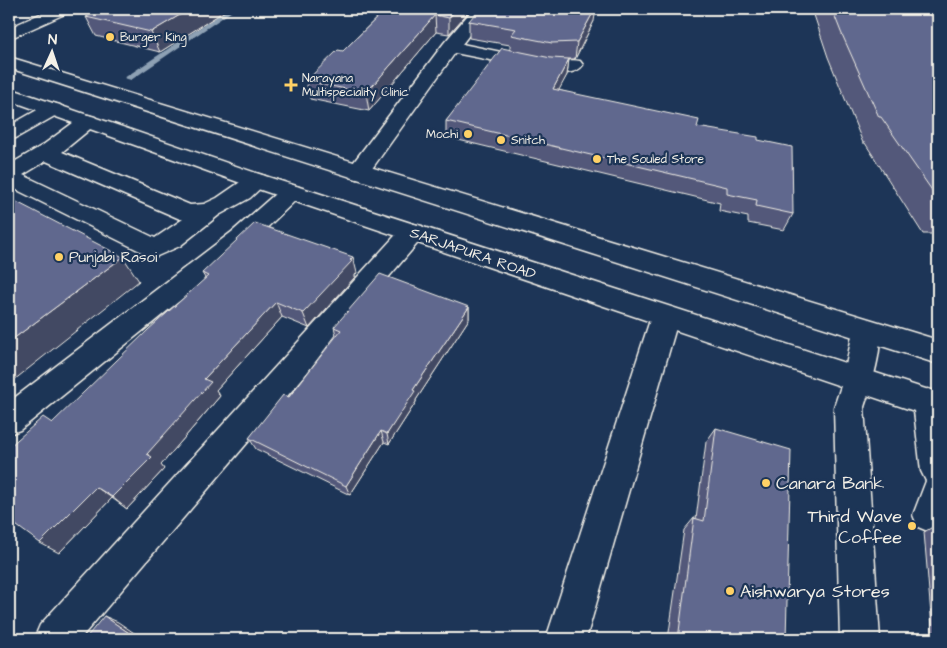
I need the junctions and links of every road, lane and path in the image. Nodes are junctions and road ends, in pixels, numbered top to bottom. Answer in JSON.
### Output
{"nodes":[{"id":1,"x":63,"y":9,"type":"edge"},
{"id":2,"x":482,"y":9,"type":"edge"},
{"id":3,"x":9,"y":34,"type":"edge"},
{"id":4,"x":450,"y":47,"type":"junction"},
{"id":5,"x":9,"y":62,"type":"edge"},
{"id":6,"x":574,"y":64,"type":"edge"},
{"id":7,"x":9,"y":94,"type":"edge"},
{"id":8,"x":53,"y":109,"type":"junction"},
{"id":9,"x":88,"y":121,"type":"junction"},
{"id":10,"x":9,"y":134,"type":"edge"},
{"id":11,"x":50,"y":149,"type":"junction"},
{"id":12,"x":358,"y":172,"type":"junction"},
{"id":13,"x":9,"y":174,"type":"edge"},
{"id":14,"x":257,"y":181,"type":"junction"},
{"id":15,"x":290,"y":192,"type":"junction"},
{"id":16,"x":210,"y":211,"type":"junction"},
{"id":17,"x":413,"y":232,"type":"junction"},
{"id":18,"x":665,"y":317,"type":"junction"},
{"id":19,"x":867,"y":331,"type":"junction"},
{"id":20,"x":938,"y":352,"type":"edge"},
{"id":21,"x":858,"y":380,"type":"junction"},
{"id":22,"x":933,"y":404,"type":"edge"},
{"id":23,"x":9,"y":420,"type":"edge"},
{"id":24,"x":938,"y":470,"type":"edge"},
{"id":25,"x":54,"y":639,"type":"edge"},
{"id":26,"x":566,"y":639,"type":"edge"},
{"id":27,"x":860,"y":639,"type":"edge"}],
"edges":[{"from":1,"to":3,"type":"main road"},
{"from":2,"to":4,"type":"main road"},
{"from":4,"to":6,"type":"main road"},
{"from":4,"to":12,"type":"main road"},
{"from":5,"to":12,"type":"main road"},
{"from":7,"to":8,"type":"main road","name":"SARJAPURA ROAD"},
{"from":8,"to":9,"type":"main road","name":"SARJAPURA ROAD"},
{"from":8,"to":10,"type":"main road"},
{"from":9,"to":11,"type":"main road"},
{"from":9,"to":14,"type":"main road","name":"SARJAPURA ROAD"},
{"from":11,"to":13,"type":"main road"},
{"from":11,"to":16,"type":"main road"},
{"from":12,"to":19,"type":"main road"},
{"from":13,"to":16,"type":"main road"},
{"from":14,"to":15,"type":"main road","name":"SARJAPURA ROAD"},
{"from":14,"to":16,"type":"main road"},
{"from":15,"to":17,"type":"main road","name":"SARJAPURA ROAD"},
{"from":15,"to":23,"type":"main road"},
{"from":17,"to":18,"type":"main road","name":"SARJAPURA ROAD"},
{"from":17,"to":25,"type":"main road"},
{"from":18,"to":21,"type":"main road","name":"SARJAPURA ROAD"},
{"from":18,"to":26,"type":"main road"},
{"from":19,"to":20,"type":"main road"},
{"from":19,"to":21,"type":"main road"},
{"from":21,"to":22,"type":"main road","name":"SARJAPURA ROAD"},
{"from":21,"to":27,"type":"main road"},
{"from":22,"to":24,"type":"main road"}]}
